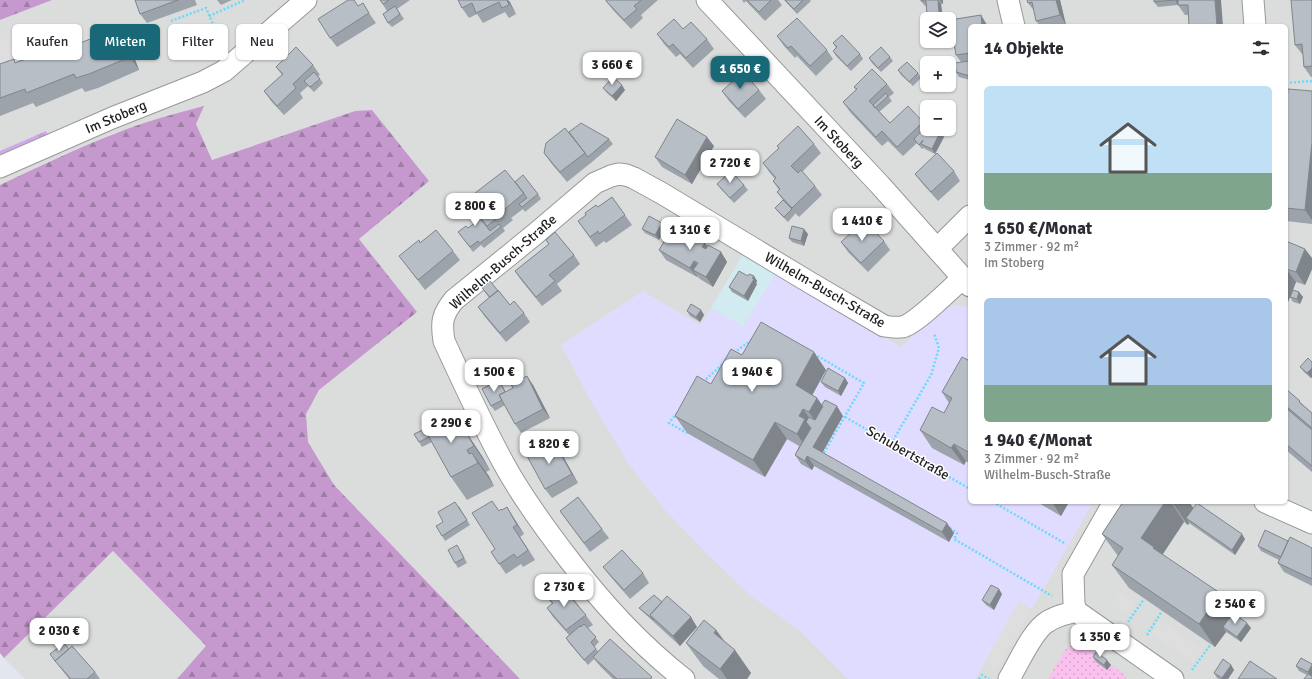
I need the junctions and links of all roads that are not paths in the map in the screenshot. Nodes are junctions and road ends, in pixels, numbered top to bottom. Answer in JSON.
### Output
{"nodes":[{"id":1,"x":306,"y":0,"type":"edge"},
{"id":2,"x":707,"y":0,"type":"edge"},
{"id":3,"x":1008,"y":0,"type":"edge"},
{"id":4,"x":1253,"y":0,"type":"edge"},
{"id":5,"x":1014,"y":24,"type":"edge"},
{"id":6,"x":1255,"y":24,"type":"edge"},
{"id":7,"x":0,"y":168,"type":"edge"},
{"id":8,"x":968,"y":218,"type":"edge"},
{"id":9,"x":937,"y":249,"type":"junction"},
{"id":10,"x":966,"y":282,"type":"edge"},
{"id":11,"x":1113,"y":504,"type":"edge"},
{"id":12,"x":1269,"y":504,"type":"edge"},
{"id":13,"x":1312,"y":523,"type":"edge"},
{"id":14,"x":1076,"y":611,"type":"junction"},
{"id":15,"x":1174,"y":677,"type":"edge"},
{"id":16,"x":684,"y":679,"type":"edge"},
{"id":17,"x":1010,"y":679,"type":"edge"}],
"edges":[{"from":1,"to":7,"type":"street","name":"Im Stoberg"},
{"from":2,"to":9,"type":"street","name":"Im Stoberg"},
{"from":3,"to":5,"type":"street"},
{"from":4,"to":6,"type":"street"},
{"from":8,"to":9,"type":"street"},
{"from":9,"to":10,"type":"street","name":"Im Stoberg"},
{"from":10,"to":16,"type":"street","name":"Wilhelm-Busch-Straße"},
{"from":11,"to":14,"type":"street"},
{"from":12,"to":13,"type":"street"},
{"from":14,"to":15,"type":"street"},
{"from":14,"to":17,"type":"street"}]}
